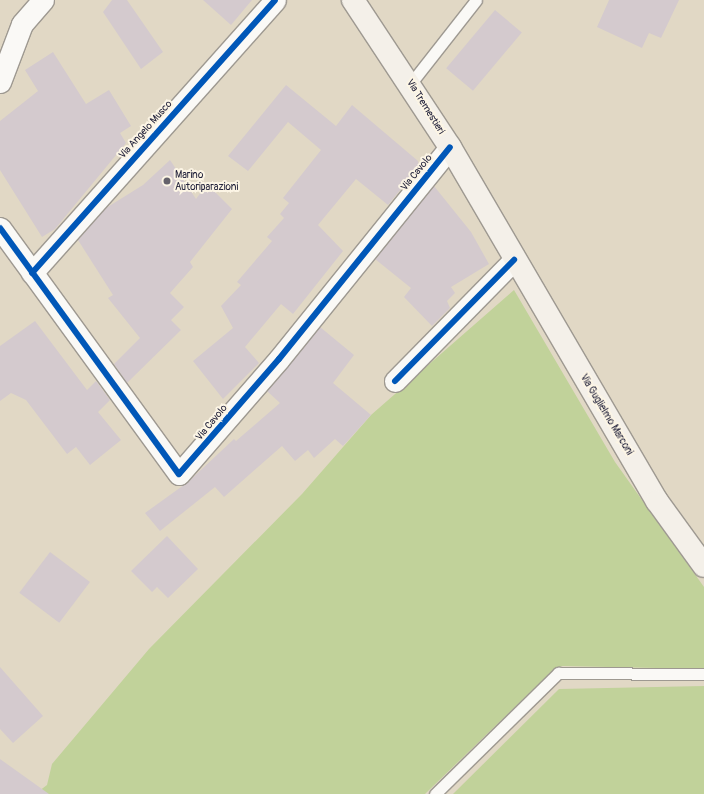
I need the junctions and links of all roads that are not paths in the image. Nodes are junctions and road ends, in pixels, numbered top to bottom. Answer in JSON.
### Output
{"nodes":[{"id":1,"x":42,"y":0,"type":"edge"},
{"id":2,"x":274,"y":0,"type":"edge"},
{"id":3,"x":353,"y":0,"type":"edge"},
{"id":4,"x":476,"y":0,"type":"edge"},
{"id":5,"x":0,"y":82,"type":"edge"},
{"id":6,"x":411,"y":83,"type":"junction"},
{"id":7,"x":450,"y":147,"type":"junction"},
{"id":8,"x":0,"y":228,"type":"edge"},
{"id":9,"x":514,"y":260,"type":"junction"},
{"id":10,"x":32,"y":273,"type":"junction"},
{"id":11,"x":395,"y":381,"type":"dead end"},
{"id":12,"x":704,"y":566,"type":"edge"},
{"id":13,"x":704,"y":674,"type":"edge"},
{"id":14,"x":435,"y":794,"type":"edge"}],
"edges":[{"from":1,"to":5,"type":"street"},
{"from":2,"to":10,"type":"street","name":"Via Angelo Musco"},
{"from":3,"to":6,"type":"main road","name":"Via Tremestieri"},
{"from":4,"to":6,"type":"lane"},
{"from":6,"to":7,"type":"main road","name":"Via Tremestieri"},
{"from":7,"to":9,"type":"main road","name":"Via Tremestieri"},
{"from":7,"to":10,"type":"street","name":"Via Cavolo"},
{"from":8,"to":10,"type":"street","name":"Via Cavolo"},
{"from":9,"to":11,"type":"street"},
{"from":9,"to":12,"type":"main road","name":"Via Guglielmo Marconi"},
{"from":13,"to":14,"type":"lane"}]}
